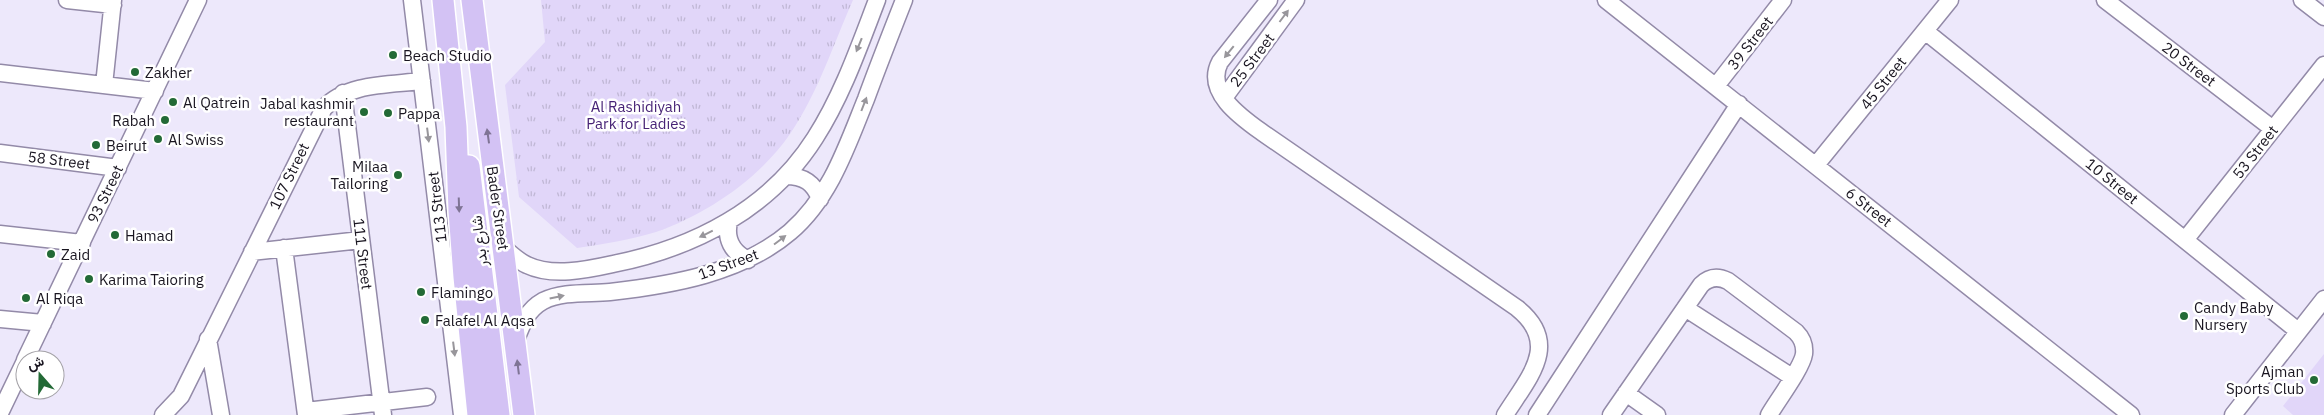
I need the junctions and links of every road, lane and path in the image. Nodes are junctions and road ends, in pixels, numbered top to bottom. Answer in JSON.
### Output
{"nodes":[{"id":1,"x":67,"y":0,"type":"edge"},
{"id":2,"x":198,"y":0,"type":"edge"},
{"id":3,"x":412,"y":0,"type":"edge"},
{"id":4,"x":443,"y":0,"type":"edge"},
{"id":5,"x":472,"y":0,"type":"edge"},
{"id":6,"x":877,"y":0,"type":"edge"},
{"id":7,"x":904,"y":0,"type":"edge"},
{"id":8,"x":1253,"y":0,"type":"edge"},
{"id":9,"x":1269,"y":0,"type":"edge"},
{"id":10,"x":1296,"y":0,"type":"edge"},
{"id":11,"x":1783,"y":0,"type":"edge"},
{"id":12,"x":1950,"y":0,"type":"edge"},
{"id":13,"x":2302,"y":0,"type":"edge"},
{"id":14,"x":113,"y":2,"type":"edge"},
{"id":15,"x":1612,"y":2,"type":"edge"},
{"id":16,"x":2115,"y":3,"type":"edge"},
{"id":17,"x":2324,"y":17,"type":"edge"},
{"id":18,"x":1248,"y":28,"type":"junction"},
{"id":19,"x":1925,"y":31,"type":"junction"},
{"id":20,"x":2324,"y":64,"type":"edge"},
{"id":21,"x":0,"y":73,"type":"edge"},
{"id":22,"x":422,"y":81,"type":"junction"},
{"id":23,"x":104,"y":85,"type":"junction"},
{"id":24,"x":1716,"y":86,"type":"junction"},
{"id":25,"x":155,"y":91,"type":"junction"},
{"id":26,"x":343,"y":93,"type":"junction"},
{"id":27,"x":454,"y":97,"type":"junction"},
{"id":28,"x":1224,"y":98,"type":"junction"},
{"id":29,"x":1739,"y":104,"type":"junction"},
{"id":30,"x":2273,"y":129,"type":"junction"},
{"id":31,"x":0,"y":153,"type":"edge"},
{"id":32,"x":1816,"y":165,"type":"junction"},
{"id":33,"x":118,"y":168,"type":"junction"},
{"id":34,"x":786,"y":176,"type":"junction"},
{"id":35,"x":820,"y":199,"type":"junction"},
{"id":36,"x":729,"y":222,"type":"junction"},
{"id":37,"x":0,"y":234,"type":"edge"},
{"id":38,"x":361,"y":240,"type":"junction"},
{"id":39,"x":2185,"y":240,"type":"junction"},
{"id":40,"x":82,"y":243,"type":"junction"},
{"id":41,"x":503,"y":247,"type":"junction"},
{"id":42,"x":284,"y":248,"type":"junction"},
{"id":43,"x":252,"y":252,"type":"junction"},
{"id":44,"x":748,"y":260,"type":"junction"},
{"id":45,"x":2324,"y":299,"type":"edge"},
{"id":46,"x":1685,"y":308,"type":"junction"},
{"id":47,"x":0,"y":319,"type":"edge"},
{"id":48,"x":43,"y":323,"type":"junction"},
{"id":49,"x":2298,"y":331,"type":"junction"},
{"id":50,"x":208,"y":340,"type":"junction"},
{"id":51,"x":515,"y":342,"type":"junction"},
{"id":52,"x":30,"y":350,"type":"edge"},
{"id":53,"x":1792,"y":376,"type":"junction"},
{"id":54,"x":15,"y":381,"type":"edge"},
{"id":55,"x":1626,"y":393,"type":"junction"},
{"id":56,"x":427,"y":397,"type":"dead end"},
{"id":57,"x":382,"y":408,"type":"edge"},
{"id":58,"x":0,"y":413,"type":"edge"},
{"id":59,"x":306,"y":413,"type":"edge"},
{"id":60,"x":2234,"y":414,"type":"edge"},
{"id":61,"x":163,"y":415,"type":"edge"},
{"id":62,"x":221,"y":415,"type":"edge"},
{"id":63,"x":462,"y":415,"type":"edge"},
{"id":64,"x":478,"y":415,"type":"edge"},
{"id":65,"x":499,"y":415,"type":"edge"},
{"id":66,"x":524,"y":415,"type":"edge"},
{"id":67,"x":1504,"y":415,"type":"edge"},
{"id":68,"x":1537,"y":415,"type":"edge"},
{"id":69,"x":1612,"y":415,"type":"edge"},
{"id":70,"x":1657,"y":415,"type":"edge"},
{"id":71,"x":1769,"y":415,"type":"edge"},
{"id":72,"x":2131,"y":415,"type":"edge"}],
"edges":[{"from":1,"to":14,"type":"street"},
{"from":2,"to":25,"type":"street","name":"93 Street"},
{"from":3,"to":22,"type":"street","name":"113 Street"},
{"from":4,"to":27,"type":"main road"},
{"from":41,"to":5,"type":"main road","name":"Bader Street","one_way":true},
{"from":6,"to":34,"type":"street","one_way":true},
{"from":35,"to":7,"type":"street","name":"13 Street","one_way":true},
{"from":8,"to":18,"type":"street"},
{"from":9,"to":18,"type":"street","name":"25 Street"},
{"from":28,"to":10,"type":"street","name":"25 Street","one_way":true},
{"from":11,"to":24,"type":"street","name":"39 Street"},
{"from":12,"to":19,"type":"street","name":"45 Street"},
{"from":13,"to":17,"type":"street"},
{"from":14,"to":23,"type":"street"},
{"from":15,"to":24,"type":"street","name":"6 Street"},
{"from":16,"to":30,"type":"street","name":"20 Street"},
{"from":18,"to":28,"type":"street","name":"25 Street","one_way":true},
{"from":19,"to":32,"type":"street","name":"45 Street"},
{"from":19,"to":39,"type":"street","name":"10 Street"},
{"from":20,"to":30,"type":"street","name":"53 Street"},
{"from":21,"to":23,"type":"street"},
{"from":22,"to":26,"type":"street"},
{"from":22,"to":63,"type":"street","name":"113 Street","one_way":true},
{"from":23,"to":25,"type":"street"},
{"from":24,"to":29,"type":"street","name":"6 Street"},
{"from":25,"to":33,"type":"street","name":"93 Street"},
{"from":26,"to":38,"type":"street","name":"111 Street"},
{"from":26,"to":43,"type":"street","name":"107 Street"},
{"from":27,"to":64,"type":"main road","one_way":true},
{"from":27,"to":65,"type":"main road","name":"شارع بدر"},
{"from":28,"to":67,"type":"street"},
{"from":29,"to":32,"type":"street","name":"6 Street"},
{"from":29,"to":68,"type":"street"},
{"from":30,"to":39,"type":"street","name":"53 Street"},
{"from":31,"to":33,"type":"street","name":"58 Street"},
{"from":32,"to":72,"type":"street","name":"6 Street"},
{"from":33,"to":40,"type":"street","name":"93 Street"},
{"from":34,"to":35,"type":"street"},
{"from":34,"to":36,"type":"street"},
{"from":44,"to":35,"type":"street","name":"13 Street","one_way":true},
{"from":36,"to":41,"type":"street","one_way":true},
{"from":36,"to":44,"type":"street"},
{"from":37,"to":40,"type":"street"},
{"from":38,"to":42,"type":"street"},
{"from":38,"to":57,"type":"street","name":"111 Street"},
{"from":39,"to":49,"type":"street","name":"10 Street"},
{"from":40,"to":48,"type":"street","name":"93 Street"},
{"from":41,"to":51,"type":"main road","name":"Bader Street"},
{"from":42,"to":43,"type":"street"},
{"from":42,"to":59,"type":"street"},
{"from":43,"to":50,"type":"street","name":"107 Street"},
{"from":51,"to":44,"type":"street","name":"13 Street","one_way":true},
{"from":45,"to":49,"type":"street"},
{"from":46,"to":53,"type":"street"},
{"from":46,"to":53,"type":"street"},
{"from":46,"to":55,"type":"street"},
{"from":47,"to":48,"type":"street"},
{"from":48,"to":52,"type":"street","name":"93 Street"},
{"from":49,"to":60,"type":"street"},
{"from":50,"to":61,"type":"street","name":"107 Street"},
{"from":50,"to":62,"type":"street"},
{"from":66,"to":51,"type":"main road","name":"Bader Street","one_way":true},
{"from":53,"to":71,"type":"street"},
{"from":54,"to":58,"type":"street","name":"93 Street"},
{"from":55,"to":69,"type":"street"},
{"from":55,"to":70,"type":"street"},
{"from":56,"to":57,"type":"street"},
{"from":57,"to":59,"type":"street"}]}
